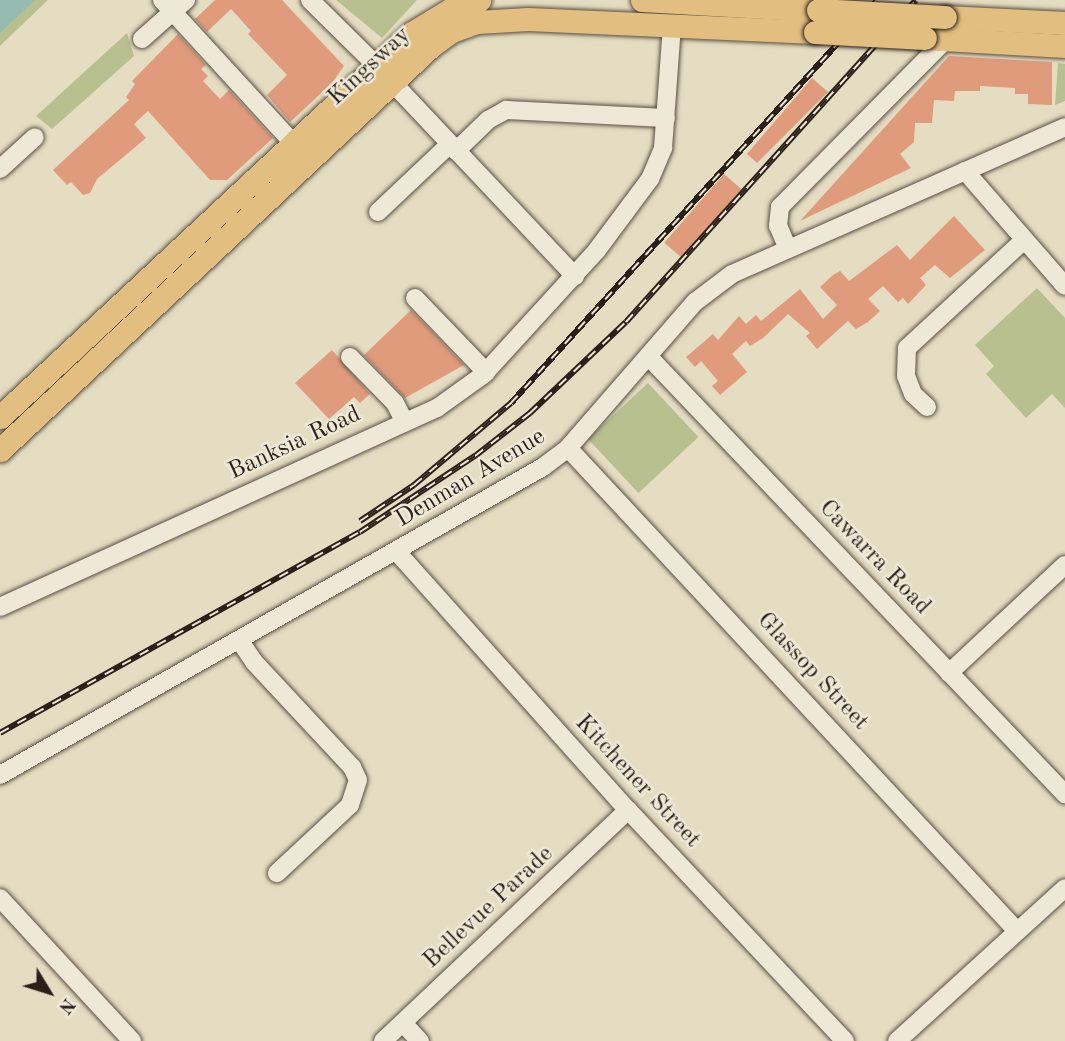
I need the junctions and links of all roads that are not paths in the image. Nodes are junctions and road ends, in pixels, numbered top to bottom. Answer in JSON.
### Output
{"nodes":[{"id":1,"x":310,"y":0,"type":"edge"},
{"id":2,"x":441,"y":0,"type":"edge"},
{"id":3,"x":478,"y":0,"type":"edge"},
{"id":4,"x":508,"y":0,"type":"edge"},
{"id":5,"x":642,"y":0,"type":"edge"},
{"id":6,"x":673,"y":2,"type":"junction"},
{"id":7,"x":174,"y":4,"type":"edge"},
{"id":8,"x":493,"y":10,"type":"edge"},
{"id":9,"x":816,"y":21,"type":"junction"},
{"id":10,"x":1065,"y":23,"type":"edge"},
{"id":11,"x":672,"y":25,"type":"junction"},
{"id":12,"x":939,"y":31,"type":"junction"},
{"id":13,"x":142,"y":39,"type":"dead end"},
{"id":14,"x":1065,"y":46,"type":"edge"},
{"id":15,"x":379,"y":62,"type":"junction"},
{"id":16,"x":392,"y":82,"type":"junction"},
{"id":17,"x":666,"y":118,"type":"junction"},
{"id":18,"x":1065,"y":127,"type":"edge"},
{"id":19,"x":35,"y":137,"type":"dead end"},
{"id":20,"x":294,"y":144,"type":"junction"},
{"id":21,"x":453,"y":147,"type":"junction"},
{"id":22,"x":0,"y":169,"type":"edge"},
{"id":23,"x":965,"y":171,"type":"junction"},
{"id":24,"x":378,"y":212,"type":"dead end"},
{"id":25,"x":1024,"y":240,"type":"junction"},
{"id":26,"x":788,"y":249,"type":"junction"},
{"id":27,"x":575,"y":275,"type":"junction"},
{"id":28,"x":1065,"y":286,"type":"edge"},
{"id":29,"x":415,"y":298,"type":"dead end"},
{"id":30,"x":648,"y":356,"type":"junction"},
{"id":31,"x":350,"y":357,"type":"dead end"},
{"id":32,"x":486,"y":372,"type":"junction"},
{"id":33,"x":927,"y":407,"type":"dead end"},
{"id":34,"x":0,"y":416,"type":"edge"},
{"id":35,"x":404,"y":421,"type":"junction"},
{"id":36,"x":18,"y":433,"type":"junction"},
{"id":37,"x":568,"y":448,"type":"junction"},
{"id":38,"x":0,"y":450,"type":"edge"},
{"id":39,"x":397,"y":552,"type":"junction"},
{"id":40,"x":1065,"y":565,"type":"edge"},
{"id":41,"x":0,"y":607,"type":"edge"},
{"id":42,"x":240,"y":641,"type":"junction"},
{"id":43,"x":949,"y":673,"type":"junction"},
{"id":44,"x":0,"y":775,"type":"edge"},
{"id":45,"x":1065,"y":794,"type":"edge"},
{"id":46,"x":628,"y":810,"type":"junction"},
{"id":47,"x":277,"y":873,"type":"dead end"},
{"id":48,"x":1065,"y":888,"type":"edge"},
{"id":49,"x":0,"y":898,"type":"edge"},
{"id":50,"x":1017,"y":931,"type":"junction"},
{"id":51,"x":403,"y":1023,"type":"junction"},
{"id":52,"x":132,"y":1041,"type":"edge"},
{"id":53,"x":383,"y":1041,"type":"edge"},
{"id":54,"x":420,"y":1041,"type":"edge"},
{"id":55,"x":845,"y":1041,"type":"edge"},
{"id":56,"x":897,"y":1041,"type":"edge"}],
"edges":[{"from":1,"to":15,"type":"street"},
{"from":2,"to":15,"type":"main road"},
{"from":3,"to":15,"type":"main road","name":"Kingsway"},
{"from":4,"to":8,"type":"main road"},
{"from":5,"to":6,"type":"main road","name":"Kingsway"},
{"from":6,"to":9,"type":"main road","name":"Kingsway"},
{"from":6,"to":11,"type":"main road"},
{"from":7,"to":13,"type":"street"},
{"from":7,"to":20,"type":"street"},
{"from":8,"to":11,"type":"main road","name":"Kingsway"},
{"from":8,"to":16,"type":"main road","name":"Kingsway"},
{"from":9,"to":11,"type":"main road","name":"Kingsway"},
{"from":9,"to":12,"type":"main road","name":"Kingsway","bridge":true},
{"from":10,"to":12,"type":"main road","name":"Kingsway"},
{"from":11,"to":17,"type":"street","name":"Banksia Road"},
{"from":12,"to":14,"type":"main road","name":"Kingsway"},
{"from":12,"to":26,"type":"street"},
{"from":15,"to":16,"type":"main road"},
{"from":15,"to":20,"type":"main road","name":"Kingsway"},
{"from":16,"to":21,"type":"street"},
{"from":16,"to":36,"type":"main road","name":"Kingsway"},
{"from":17,"to":21,"type":"street"},
{"from":17,"to":27,"type":"street","name":"Banksia Road"},
{"from":18,"to":23,"type":"street"},
{"from":19,"to":22,"type":"street"},
{"from":20,"to":34,"type":"main road","name":"Kingsway"},
{"from":21,"to":24,"type":"street"},
{"from":21,"to":27,"type":"street"},
{"from":23,"to":25,"type":"street"},
{"from":23,"to":26,"type":"street"},
{"from":25,"to":28,"type":"street"},
{"from":25,"to":33,"type":"street"},
{"from":26,"to":30,"type":"street","name":"Denman Avenue"},
{"from":27,"to":32,"type":"street","name":"Banksia Road"},
{"from":29,"to":32,"type":"street"},
{"from":30,"to":37,"type":"street","name":"Denman Avenue"},
{"from":30,"to":43,"type":"street","name":"Cawarra Road"},
{"from":31,"to":35,"type":"street"},
{"from":32,"to":35,"type":"street","name":"Banksia Road"},
{"from":34,"to":36,"type":"main road"},
{"from":35,"to":41,"type":"street","name":"Banksia Road"},
{"from":36,"to":38,"type":"main road","name":"Kingsway"},
{"from":37,"to":39,"type":"street","name":"Denman Avenue"},
{"from":37,"to":50,"type":"street","name":"Glassop Street"},
{"from":39,"to":42,"type":"street","name":"Denman Avenue"},
{"from":39,"to":46,"type":"street","name":"Kitchener Street"},
{"from":40,"to":43,"type":"street"},
{"from":42,"to":44,"type":"street","name":"Denman Avenue"},
{"from":42,"to":47,"type":"street"},
{"from":43,"to":45,"type":"street","name":"Cawarra Road"},
{"from":46,"to":51,"type":"street","name":"Bellevue Parade"},
{"from":46,"to":55,"type":"street","name":"Kitchener Street"},
{"from":48,"to":50,"type":"street"},
{"from":49,"to":52,"type":"street"},
{"from":50,"to":56,"type":"street"},
{"from":51,"to":53,"type":"street","name":"Bellevue Parade"},
{"from":51,"to":54,"type":"street"}]}
